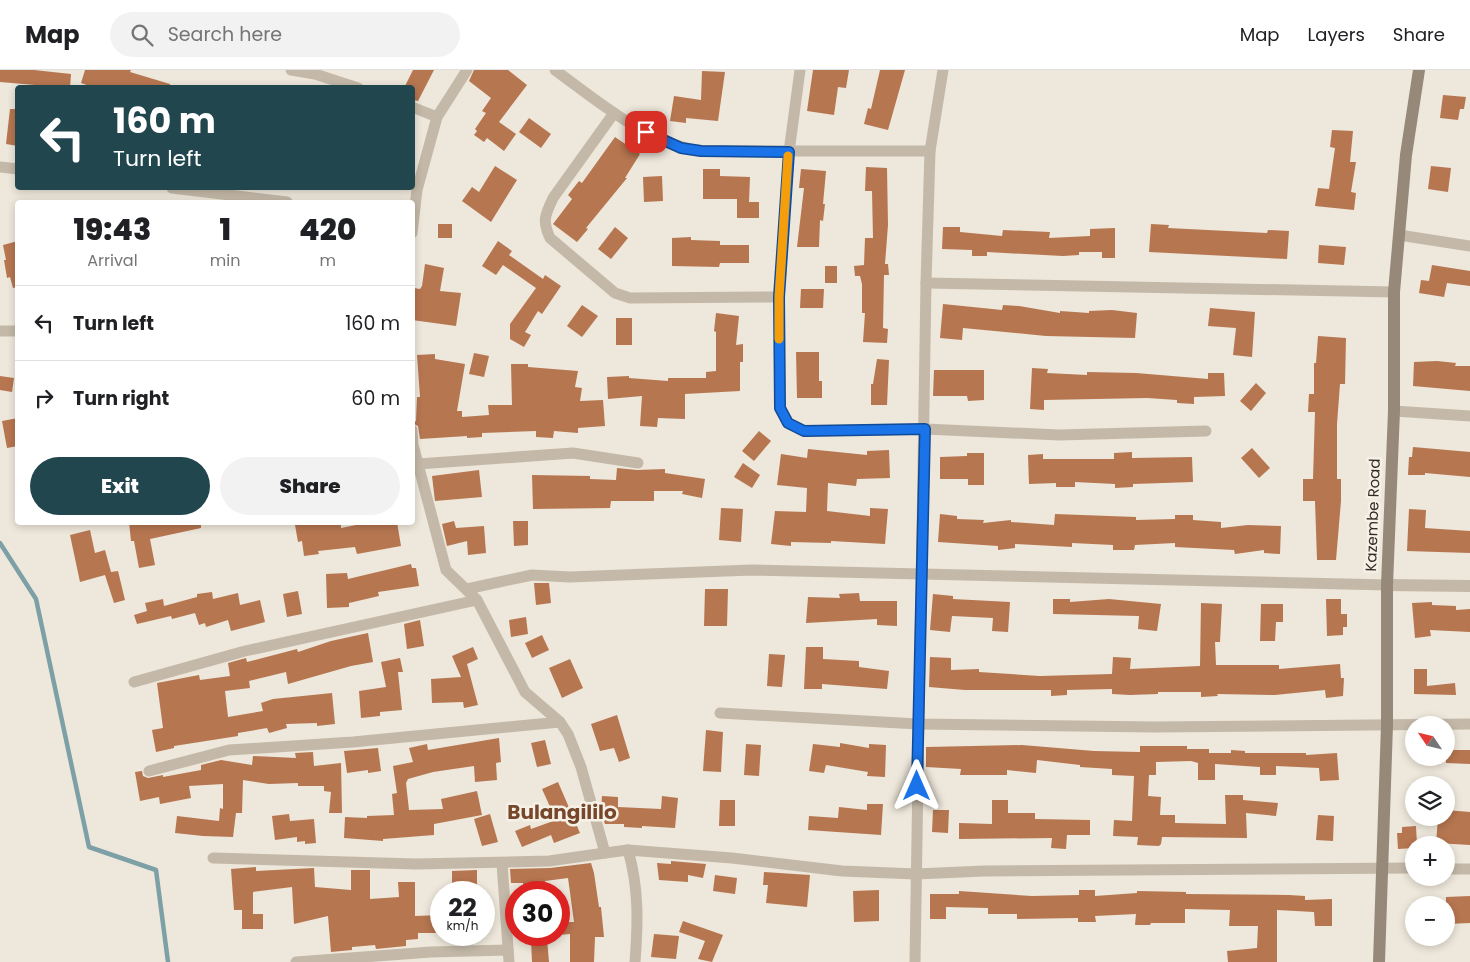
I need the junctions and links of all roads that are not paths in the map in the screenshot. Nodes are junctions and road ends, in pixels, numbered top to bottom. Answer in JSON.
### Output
{"nodes":[{"id":1,"x":291,"y":70,"type":"edge"},
{"id":2,"x":467,"y":70,"type":"edge"},
{"id":3,"x":555,"y":70,"type":"edge"},
{"id":4,"x":800,"y":70,"type":"edge"},
{"id":5,"x":943,"y":70,"type":"edge"},
{"id":6,"x":1418,"y":70,"type":"edge"},
{"id":7,"x":349,"y":85,"type":"edge"},
{"id":8,"x":415,"y":108,"type":"edge"},
{"id":9,"x":614,"y":113,"type":"junction"},
{"id":10,"x":437,"y":117,"type":"junction"},
{"id":11,"x":789,"y":152,"type":"junction"},
{"id":12,"x":930,"y":152,"type":"junction"},
{"id":13,"x":0,"y":167,"type":"edge"},
{"id":14,"x":15,"y":170,"type":"edge"},
{"id":15,"x":188,"y":190,"type":"edge"},
{"id":16,"x":271,"y":200,"type":"edge"},
{"id":17,"x":415,"y":202,"type":"edge"},
{"id":18,"x":1399,"y":235,"type":"junction"},
{"id":19,"x":1470,"y":246,"type":"edge"},
{"id":20,"x":926,"y":283,"type":"junction"},
{"id":21,"x":1394,"y":292,"type":"junction"},
{"id":22,"x":779,"y":297,"type":"junction"},
{"id":23,"x":0,"y":331,"type":"edge"},
{"id":24,"x":15,"y":331,"type":"edge"},
{"id":25,"x":1394,"y":411,"type":"junction"},
{"id":26,"x":1470,"y":416,"type":"edge"},
{"id":27,"x":925,"y":429,"type":"junction"},
{"id":28,"x":1206,"y":431,"type":"dead end"},
{"id":29,"x":415,"y":452,"type":"edge"},
{"id":30,"x":638,"y":463,"type":"dead end"},
{"id":31,"x":418,"y":464,"type":"junction"},
{"id":32,"x":922,"y":574,"type":"junction"},
{"id":33,"x":1387,"y":585,"type":"junction"},
{"id":34,"x":1470,"y":586,"type":"edge"},
{"id":35,"x":467,"y":589,"type":"junction"},
{"id":36,"x":476,"y":600,"type":"junction"},
{"id":37,"x":134,"y":682,"type":"dead end"},
{"id":38,"x":720,"y":713,"type":"dead end"},
{"id":39,"x":560,"y":722,"type":"junction"},
{"id":40,"x":918,"y":724,"type":"junction"},
{"id":41,"x":1470,"y":724,"type":"edge"},
{"id":42,"x":1387,"y":725,"type":"junction"},
{"id":43,"x":149,"y":771,"type":"dead end"},
{"id":44,"x":628,"y":850,"type":"junction"},
{"id":45,"x":605,"y":853,"type":"junction"},
{"id":46,"x":213,"y":858,"type":"dead end"},
{"id":47,"x":502,"y":863,"type":"junction"},
{"id":48,"x":1381,"y":867,"type":"junction"},
{"id":49,"x":1405,"y":868,"type":"edge"},
{"id":50,"x":1455,"y":869,"type":"edge"},
{"id":51,"x":1470,"y":869,"type":"edge"},
{"id":52,"x":916,"y":874,"type":"junction"},
{"id":53,"x":508,"y":956,"type":"edge"},
{"id":54,"x":296,"y":962,"type":"edge"},
{"id":55,"x":635,"y":962,"type":"edge"},
{"id":56,"x":916,"y":962,"type":"edge"},
{"id":57,"x":1379,"y":962,"type":"edge"}],
"edges":[{"from":1,"to":7,"type":"street"},
{"from":2,"to":10,"type":"street"},
{"from":3,"to":9,"type":"street"},
{"from":4,"to":11,"type":"street"},
{"from":5,"to":12,"type":"street"},
{"from":6,"to":18,"type":"main road","name":"Kazembe Road"},
{"from":8,"to":10,"type":"street"},
{"from":9,"to":11,"type":"street"},
{"from":9,"to":22,"type":"street"},
{"from":10,"to":17,"type":"street"},
{"from":11,"to":12,"type":"street"},
{"from":11,"to":22,"type":"street"},
{"from":12,"to":20,"type":"street"},
{"from":13,"to":14,"type":"street"},
{"from":15,"to":16,"type":"street"},
{"from":18,"to":19,"type":"street"},
{"from":18,"to":21,"type":"main road","name":"Kazembe Road"},
{"from":20,"to":21,"type":"street"},
{"from":20,"to":27,"type":"street"},
{"from":21,"to":25,"type":"main road","name":"Kazembe Road"},
{"from":22,"to":27,"type":"street"},
{"from":23,"to":24,"type":"street"},
{"from":25,"to":26,"type":"street"},
{"from":25,"to":33,"type":"main road","name":"Kazembe Road"},
{"from":27,"to":28,"type":"street"},
{"from":27,"to":32,"type":"street"},
{"from":29,"to":31,"type":"street"},
{"from":30,"to":31,"type":"street"},
{"from":31,"to":35,"type":"street"},
{"from":32,"to":33,"type":"street"},
{"from":32,"to":35,"type":"street"},
{"from":32,"to":40,"type":"street"},
{"from":33,"to":34,"type":"street"},
{"from":33,"to":42,"type":"main road","name":"Kazembe Road"},
{"from":35,"to":36,"type":"street"},
{"from":36,"to":37,"type":"street"},
{"from":36,"to":39,"type":"street"},
{"from":38,"to":40,"type":"street"},
{"from":39,"to":43,"type":"street"},
{"from":39,"to":45,"type":"street"},
{"from":40,"to":42,"type":"street"},
{"from":40,"to":52,"type":"street"},
{"from":41,"to":42,"type":"street"},
{"from":42,"to":48,"type":"main road","name":"Kazembe Road"},
{"from":44,"to":45,"type":"street"},
{"from":44,"to":52,"type":"street"},
{"from":44,"to":55,"type":"street"},
{"from":45,"to":47,"type":"street"},
{"from":46,"to":47,"type":"street"},
{"from":47,"to":53,"type":"street"},
{"from":48,"to":49,"type":"street"},
{"from":48,"to":52,"type":"street"},
{"from":48,"to":57,"type":"main road","name":"Kazembe Road"},
{"from":50,"to":51,"type":"street"},
{"from":52,"to":56,"type":"street"},
{"from":53,"to":54,"type":"street"}]}
